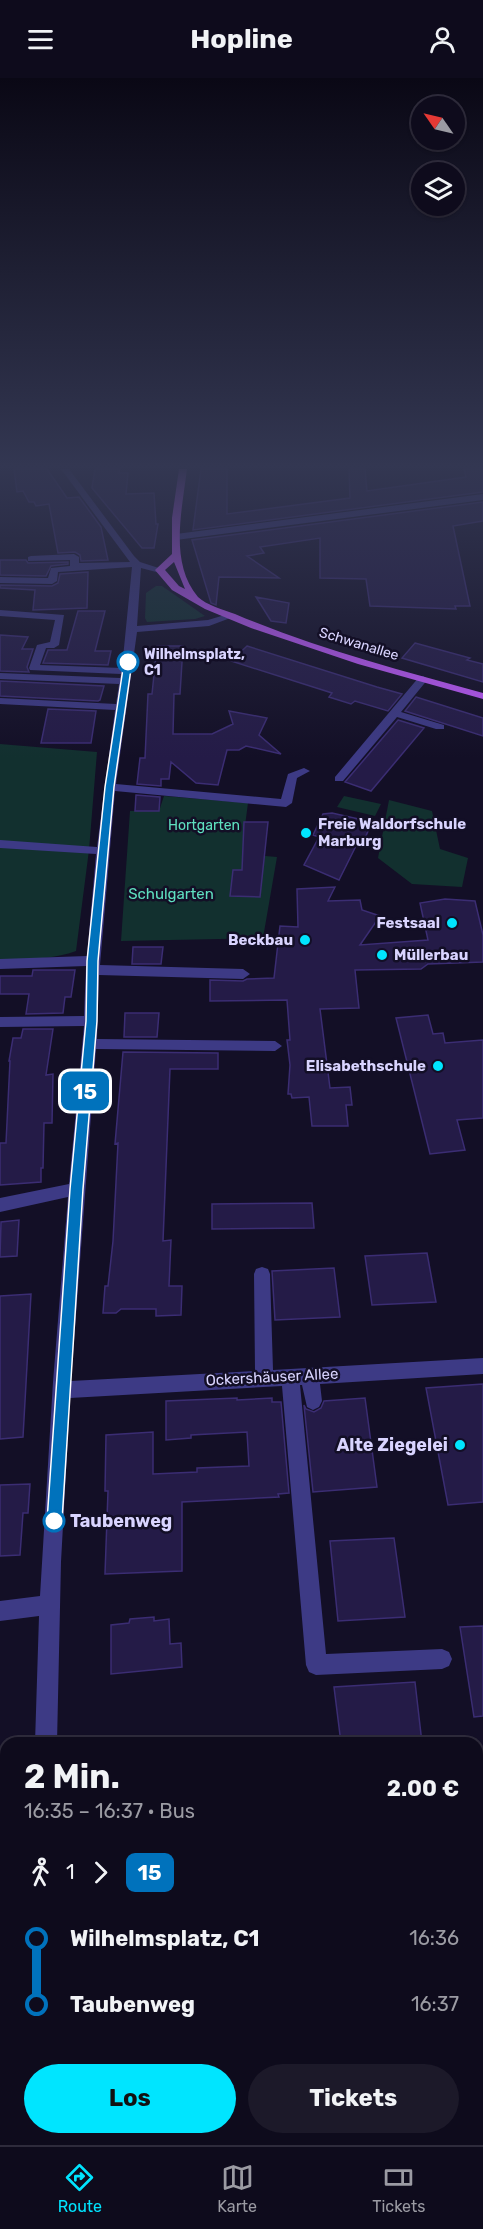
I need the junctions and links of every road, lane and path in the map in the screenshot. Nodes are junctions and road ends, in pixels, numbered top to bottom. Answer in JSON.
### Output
{"nodes":[{"id":1,"x":75,"y":565,"type":"edge"},
{"id":2,"x":92,"y":565,"type":"edge"},
{"id":3,"x":117,"y":565,"type":"edge"},
{"id":4,"x":137,"y":565,"type":"edge"},
{"id":5,"x":139,"y":565,"type":"edge"},
{"id":6,"x":166,"y":565,"type":"edge"},
{"id":7,"x":178,"y":565,"type":"edge"},
{"id":8,"x":156,"y":577,"type":"junction"},
{"id":9,"x":0,"y":580,"type":"edge"},
{"id":10,"x":136,"y":592,"type":"junction"},
{"id":11,"x":198,"y":601,"type":"junction"},
{"id":12,"x":0,"y":613,"type":"edge"},
{"id":13,"x":228,"y":617,"type":"junction"},
{"id":14,"x":134,"y":629,"type":"junction"},
{"id":15,"x":0,"y":676,"type":"edge"},
{"id":16,"x":125,"y":676,"type":"junction"},
{"id":17,"x":423,"y":679,"type":"junction"},
{"id":18,"x":483,"y":696,"type":"edge"},
{"id":19,"x":0,"y":701,"type":"edge"},
{"id":20,"x":120,"y":707,"type":"junction"},
{"id":21,"x":395,"y":713,"type":"junction"},
{"id":22,"x":440,"y":727,"type":"dead end"},
{"id":23,"x":304,"y":771,"type":"dead end"},
{"id":24,"x":339,"y":779,"type":"dead end"},
{"id":25,"x":110,"y":787,"type":"junction"},
{"id":26,"x":0,"y":844,"type":"edge"},
{"id":27,"x":104,"y":850,"type":"junction"},
{"id":28,"x":0,"y":964,"type":"edge"},
{"id":29,"x":92,"y":966,"type":"junction"},
{"id":30,"x":243,"y":974,"type":"dead end"},
{"id":31,"x":92,"y":1021,"type":"junction"},
{"id":32,"x":0,"y":1022,"type":"edge"},
{"id":33,"x":90,"y":1044,"type":"junction"},
{"id":34,"x":275,"y":1046,"type":"dead end"},
{"id":35,"x":77,"y":1189,"type":"junction"},
{"id":36,"x":0,"y":1205,"type":"edge"},
{"id":37,"x":262,"y":1274,"type":"dead end"},
{"id":38,"x":483,"y":1366,"type":"edge"},
{"id":39,"x":300,"y":1376,"type":"junction"},
{"id":40,"x":264,"y":1377,"type":"junction"},
{"id":41,"x":62,"y":1390,"type":"junction"},
{"id":42,"x":313,"y":1401,"type":"dead end"},
{"id":43,"x":50,"y":1605,"type":"junction"},
{"id":44,"x":0,"y":1611,"type":"edge"},
{"id":45,"x":442,"y":1659,"type":"dead end"},
{"id":46,"x":46,"y":1737,"type":"edge"}],
"edges":[{"from":1,"to":2,"type":"street"},
{"from":3,"to":9,"type":"street"},
{"from":4,"to":10,"type":"street"},
{"from":5,"to":8,"type":"street"},
{"from":6,"to":8,"type":"main road"},
{"from":7,"to":11,"type":"main road"},
{"from":8,"to":10,"type":"street"},
{"from":8,"to":11,"type":"main road","name":"Schwanallee"},
{"from":10,"to":14,"type":"street"},
{"from":11,"to":13,"type":"main road","name":"Schwanallee"},
{"from":12,"to":16,"type":"street"},
{"from":13,"to":14,"type":"street"},
{"from":13,"to":17,"type":"main road","name":"Schwanallee"},
{"from":14,"to":16,"type":"street"},
{"from":15,"to":16,"type":"street"},
{"from":16,"to":20,"type":"street"},
{"from":17,"to":18,"type":"main road","name":"Schwanallee"},
{"from":17,"to":21,"type":"street"},
{"from":19,"to":20,"type":"street"},
{"from":20,"to":25,"type":"street"},
{"from":21,"to":22,"type":"street"},
{"from":21,"to":24,"type":"street"},
{"from":23,"to":25,"type":"street"},
{"from":25,"to":27,"type":"street"},
{"from":26,"to":27,"type":"street"},
{"from":27,"to":29,"type":"street"},
{"from":28,"to":29,"type":"street"},
{"from":29,"to":30,"type":"street"},
{"from":29,"to":31,"type":"street"},
{"from":31,"to":32,"type":"street"},
{"from":31,"to":33,"type":"street"},
{"from":33,"to":34,"type":"street"},
{"from":33,"to":35,"type":"street"},
{"from":35,"to":36,"type":"street"},
{"from":35,"to":41,"type":"street"},
{"from":37,"to":40,"type":"street"},
{"from":38,"to":39,"type":"street","name":"Ockershäuser Allee"},
{"from":39,"to":40,"type":"street","name":"Ockershäuser Allee"},
{"from":39,"to":42,"type":"street"},
{"from":39,"to":45,"type":"street"},
{"from":40,"to":41,"type":"street","name":"Ockershäuser Allee"},
{"from":41,"to":43,"type":"street"},
{"from":43,"to":44,"type":"street"},
{"from":43,"to":46,"type":"street"}]}
